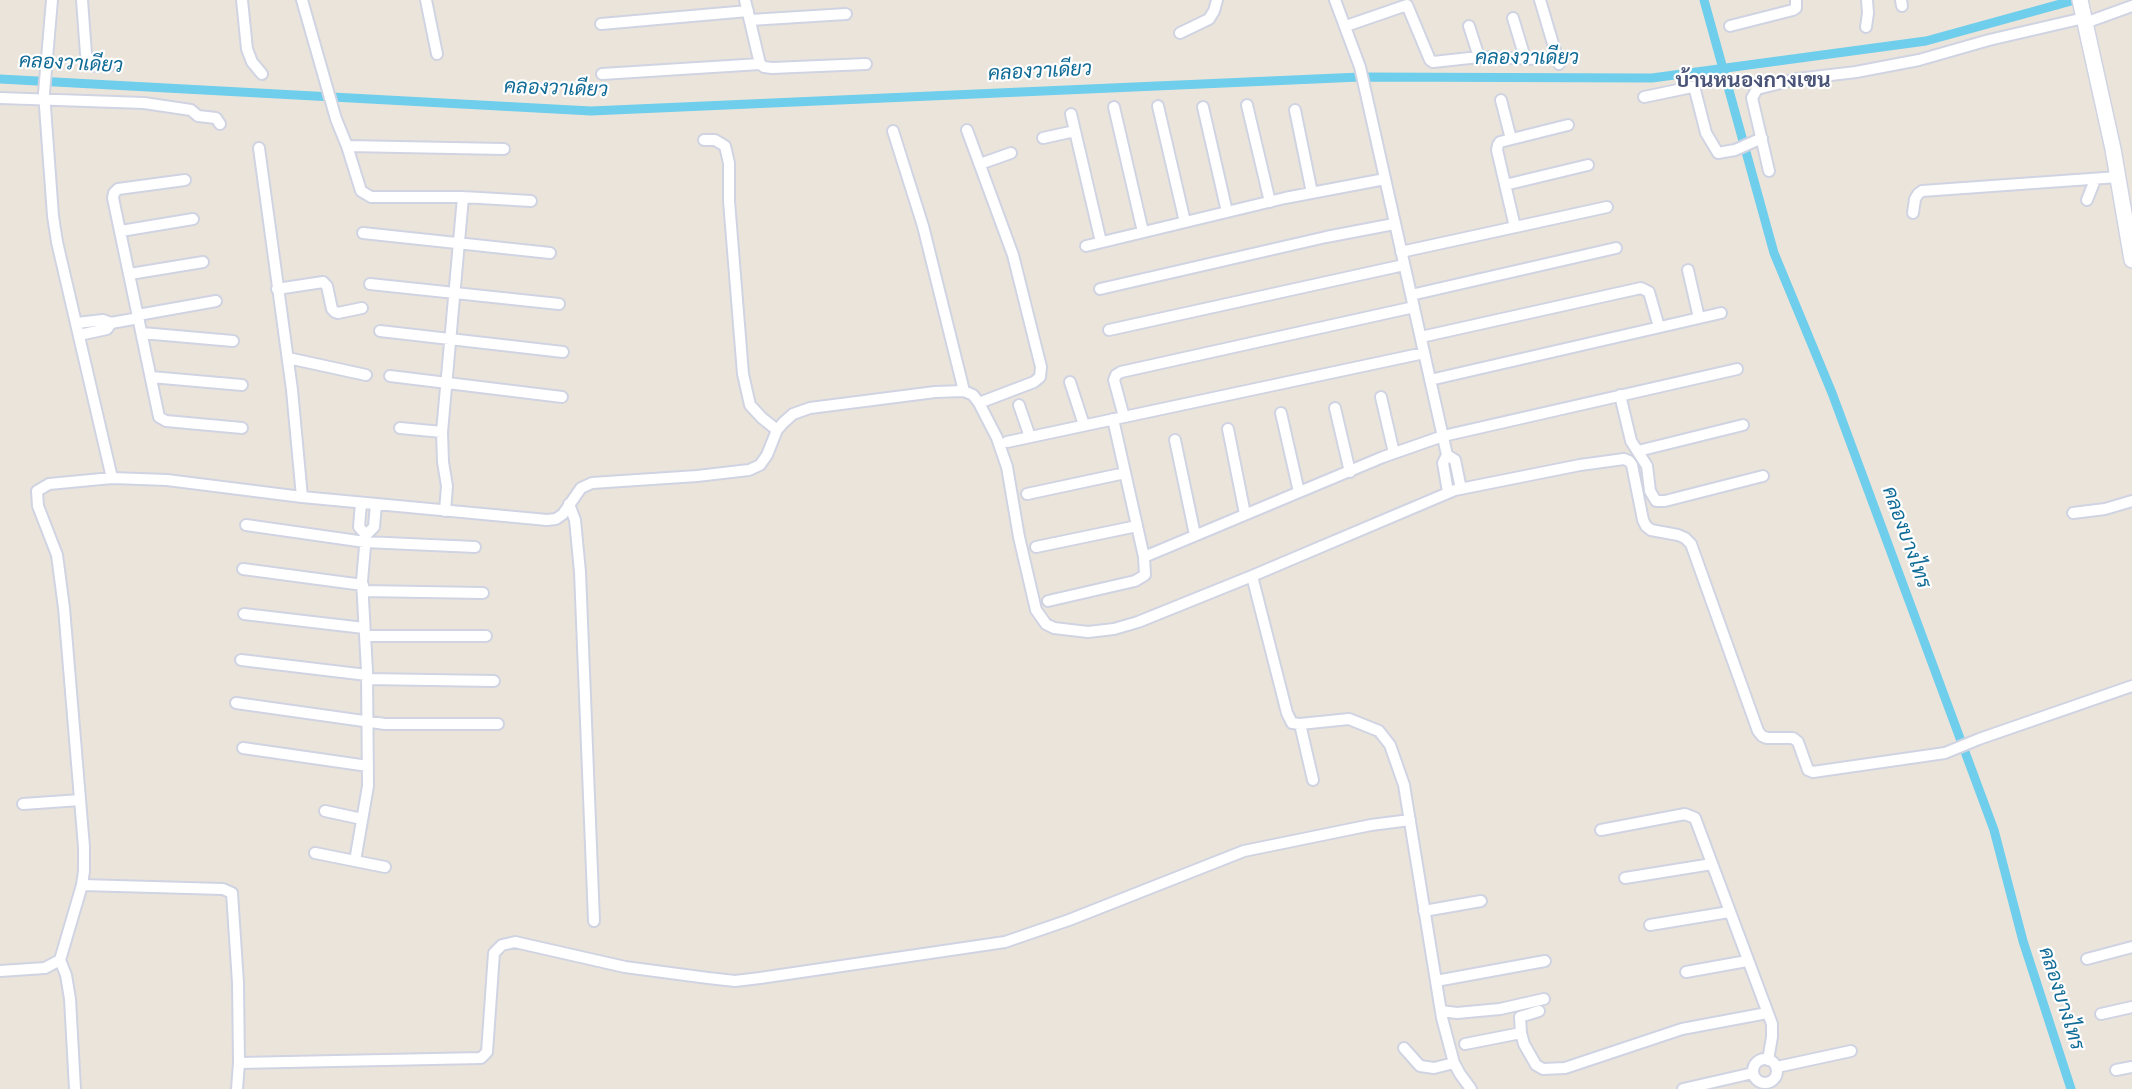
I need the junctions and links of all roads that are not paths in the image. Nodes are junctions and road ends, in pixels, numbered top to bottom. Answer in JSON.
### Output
{"nodes":[{"id":1,"x":52,"y":0,"type":"edge"},
{"id":2,"x":82,"y":0,"type":"edge"},
{"id":3,"x":242,"y":0,"type":"edge"},
{"id":4,"x":302,"y":0,"type":"edge"},
{"id":5,"x":426,"y":0,"type":"edge"},
{"id":6,"x":1217,"y":0,"type":"edge"},
{"id":7,"x":1335,"y":0,"type":"edge"},
{"id":8,"x":1540,"y":0,"type":"edge"},
{"id":9,"x":1796,"y":0,"type":"edge"},
{"id":10,"x":1867,"y":0,"type":"edge"},
{"id":11,"x":2132,"y":6,"type":"edge"},
{"id":12,"x":748,"y":10,"type":"edge"},
{"id":13,"x":2082,"y":13,"type":"edge"},
{"id":14,"x":846,"y":14,"type":"dead end"},
{"id":15,"x":1513,"y":18,"type":"dead end"},
{"id":16,"x":601,"y":24,"type":"dead end"},
{"id":17,"x":1346,"y":26,"type":"junction"},
{"id":18,"x":1469,"y":26,"type":"dead end"},
{"id":19,"x":1730,"y":26,"type":"dead end"},
{"id":20,"x":1866,"y":27,"type":"dead end"},
{"id":21,"x":1180,"y":33,"type":"dead end"},
{"id":22,"x":437,"y":54,"type":"dead end"},
{"id":23,"x":1479,"y":57,"type":"junction"},
{"id":24,"x":1525,"y":58,"type":"junction"},
{"id":25,"x":1542,"y":59,"type":"dead end"},
{"id":26,"x":760,"y":64,"type":"junction"},
{"id":27,"x":866,"y":64,"type":"dead end"},
{"id":28,"x":1559,"y":64,"type":"dead end"},
{"id":29,"x":109,"y":66,"type":"dead end"},
{"id":30,"x":262,"y":74,"type":"dead end"},
{"id":31,"x":602,"y":74,"type":"dead end"},
{"id":32,"x":44,"y":97,"type":"junction"},
{"id":33,"x":1644,"y":97,"type":"dead end"},
{"id":34,"x":0,"y":98,"type":"edge"},
{"id":35,"x":1501,"y":100,"type":"dead end"},
{"id":36,"x":1247,"y":105,"type":"dead end"},
{"id":37,"x":1158,"y":106,"type":"dead end"},
{"id":38,"x":1114,"y":107,"type":"dead end"},
{"id":39,"x":1203,"y":107,"type":"dead end"},
{"id":40,"x":1295,"y":110,"type":"dead end"},
{"id":41,"x":1071,"y":114,"type":"dead end"},
{"id":42,"x":220,"y":124,"type":"dead end"},
{"id":43,"x":1568,"y":125,"type":"dead end"},
{"id":44,"x":967,"y":130,"type":"dead end"},
{"id":45,"x":893,"y":131,"type":"dead end"},
{"id":46,"x":1075,"y":131,"type":"junction"},
{"id":47,"x":1043,"y":138,"type":"dead end"},
{"id":48,"x":1511,"y":139,"type":"junction"},
{"id":49,"x":704,"y":140,"type":"dead end"},
{"id":50,"x":1758,"y":140,"type":"junction"},
{"id":51,"x":347,"y":146,"type":"junction"},
{"id":52,"x":259,"y":148,"type":"dead end"},
{"id":53,"x":504,"y":149,"type":"dead end"},
{"id":54,"x":1011,"y":153,"type":"dead end"},
{"id":55,"x":980,"y":164,"type":"junction"},
{"id":56,"x":1588,"y":165,"type":"dead end"},
{"id":57,"x":1769,"y":171,"type":"dead end"},
{"id":58,"x":2118,"y":177,"type":"junction"},
{"id":59,"x":1385,"y":179,"type":"junction"},
{"id":60,"x":185,"y":180,"type":"dead end"},
{"id":61,"x":2096,"y":180,"type":"junction"},
{"id":62,"x":1505,"y":185,"type":"junction"},
{"id":63,"x":1312,"y":193,"type":"junction"},
{"id":64,"x":463,"y":197,"type":"junction"},
{"id":65,"x":2086,"y":200,"type":"dead end"},
{"id":66,"x":531,"y":201,"type":"dead end"},
{"id":67,"x":1270,"y":202,"type":"junction"},
{"id":68,"x":1607,"y":207,"type":"dead end"},
{"id":69,"x":1227,"y":212,"type":"junction"},
{"id":70,"x":1913,"y":213,"type":"dead end"},
{"id":71,"x":193,"y":219,"type":"dead end"},
{"id":72,"x":1185,"y":222,"type":"junction"},
{"id":73,"x":1395,"y":224,"type":"junction"},
{"id":74,"x":1515,"y":227,"type":"junction"},
{"id":75,"x":121,"y":231,"type":"junction"},
{"id":76,"x":1143,"y":232,"type":"junction"},
{"id":77,"x":363,"y":233,"type":"dead end"},
{"id":78,"x":1101,"y":242,"type":"junction"},
{"id":79,"x":459,"y":244,"type":"junction"},
{"id":80,"x":1086,"y":246,"type":"dead end"},
{"id":81,"x":1616,"y":248,"type":"dead end"},
{"id":82,"x":1401,"y":252,"type":"junction"},
{"id":83,"x":550,"y":253,"type":"dead end"},
{"id":84,"x":2132,"y":260,"type":"edge"},
{"id":85,"x":203,"y":262,"type":"dead end"},
{"id":86,"x":1404,"y":265,"type":"junction"},
{"id":87,"x":1688,"y":270,"type":"dead end"},
{"id":88,"x":130,"y":274,"type":"junction"},
{"id":89,"x":370,"y":284,"type":"dead end"},
{"id":90,"x":277,"y":289,"type":"junction"},
{"id":91,"x":1100,"y":289,"type":"dead end"},
{"id":92,"x":455,"y":294,"type":"junction"},
{"id":93,"x":1411,"y":295,"type":"junction"},
{"id":94,"x":216,"y":301,"type":"dead end"},
{"id":95,"x":559,"y":304,"type":"dead end"},
{"id":96,"x":1414,"y":307,"type":"junction"},
{"id":97,"x":362,"y":308,"type":"dead end"},
{"id":98,"x":1721,"y":313,"type":"dead end"},
{"id":99,"x":138,"y":316,"type":"junction"},
{"id":100,"x":1699,"y":318,"type":"junction"},
{"id":101,"x":77,"y":323,"type":"junction"},
{"id":102,"x":111,"y":323,"type":"junction"},
{"id":103,"x":1659,"y":327,"type":"junction"},
{"id":104,"x":1109,"y":330,"type":"dead end"},
{"id":105,"x":381,"y":331,"type":"dead end"},
{"id":106,"x":142,"y":333,"type":"junction"},
{"id":107,"x":79,"y":335,"type":"junction"},
{"id":108,"x":1421,"y":337,"type":"junction"},
{"id":109,"x":451,"y":339,"type":"junction"},
{"id":110,"x":233,"y":341,"type":"dead end"},
{"id":111,"x":563,"y":352,"type":"dead end"},
{"id":112,"x":1424,"y":353,"type":"junction"},
{"id":113,"x":288,"y":358,"type":"junction"},
{"id":114,"x":1737,"y":369,"type":"dead end"},
{"id":115,"x":366,"y":375,"type":"dead end"},
{"id":116,"x":390,"y":376,"type":"dead end"},
{"id":117,"x":151,"y":377,"type":"junction"},
{"id":118,"x":1430,"y":380,"type":"junction"},
{"id":119,"x":1070,"y":382,"type":"dead end"},
{"id":120,"x":447,"y":384,"type":"junction"},
{"id":121,"x":242,"y":385,"type":"dead end"},
{"id":122,"x":964,"y":391,"type":"junction"},
{"id":123,"x":1620,"y":395,"type":"junction"},
{"id":124,"x":562,"y":397,"type":"dead end"},
{"id":125,"x":1381,"y":397,"type":"dead end"},
{"id":126,"x":979,"y":403,"type":"junction"},
{"id":127,"x":1019,"y":405,"type":"dead end"},
{"id":128,"x":1335,"y":408,"type":"dead end"},
{"id":129,"x":1281,"y":413,"type":"dead end"},
{"id":130,"x":1118,"y":418,"type":"junction"},
{"id":131,"x":1084,"y":425,"type":"junction"},
{"id":132,"x":1743,"y":425,"type":"dead end"},
{"id":133,"x":242,"y":428,"type":"dead end"},
{"id":134,"x":400,"y":428,"type":"dead end"},
{"id":135,"x":1228,"y":429,"type":"dead end"},
{"id":136,"x":777,"y":430,"type":"junction"},
{"id":137,"x":442,"y":432,"type":"junction"},
{"id":138,"x":1443,"y":436,"type":"junction"},
{"id":139,"x":1029,"y":437,"type":"junction"},
{"id":140,"x":1175,"y":440,"type":"dead end"},
{"id":141,"x":1007,"y":442,"type":"dead end"},
{"id":142,"x":1638,"y":451,"type":"junction"},
{"id":143,"x":1394,"y":453,"type":"junction"},
{"id":144,"x":1447,"y":455,"type":"junction"},
{"id":145,"x":1350,"y":472,"type":"junction"},
{"id":146,"x":1125,"y":473,"type":"junction"},
{"id":147,"x":1763,"y":476,"type":"dead end"},
{"id":148,"x":112,"y":477,"type":"junction"},
{"id":149,"x":1461,"y":489,"type":"junction"},
{"id":150,"x":1299,"y":492,"type":"junction"},
{"id":151,"x":1448,"y":492,"type":"junction"},
{"id":152,"x":1027,"y":494,"type":"dead end"},
{"id":153,"x":302,"y":497,"type":"junction"},
{"id":154,"x":2132,"y":501,"type":"edge"},
{"id":155,"x":361,"y":503,"type":"junction"},
{"id":156,"x":376,"y":504,"type":"junction"},
{"id":157,"x":569,"y":504,"type":"junction"},
{"id":158,"x":445,"y":511,"type":"junction"},
{"id":159,"x":2073,"y":513,"type":"dead end"},
{"id":160,"x":1245,"y":514,"type":"junction"},
{"id":161,"x":246,"y":525,"type":"dead end"},
{"id":162,"x":1137,"y":526,"type":"junction"},
{"id":163,"x":1195,"y":535,"type":"junction"},
{"id":164,"x":365,"y":538,"type":"junction"},
{"id":165,"x":475,"y":547,"type":"dead end"},
{"id":166,"x":1036,"y":547,"type":"dead end"},
{"id":167,"x":1144,"y":557,"type":"junction"},
{"id":168,"x":243,"y":569,"type":"dead end"},
{"id":169,"x":1252,"y":576,"type":"junction"},
{"id":170,"x":363,"y":588,"type":"junction"},
{"id":171,"x":483,"y":593,"type":"dead end"},
{"id":172,"x":1048,"y":601,"type":"dead end"},
{"id":173,"x":244,"y":614,"type":"dead end"},
{"id":174,"x":365,"y":632,"type":"junction"},
{"id":175,"x":486,"y":636,"type":"dead end"},
{"id":176,"x":241,"y":660,"type":"dead end"},
{"id":177,"x":367,"y":677,"type":"junction"},
{"id":178,"x":494,"y":681,"type":"dead end"},
{"id":179,"x":2132,"y":686,"type":"edge"},
{"id":180,"x":236,"y":703,"type":"dead end"},
{"id":181,"x":367,"y":722,"type":"junction"},
{"id":182,"x":498,"y":724,"type":"dead end"},
{"id":183,"x":1300,"y":724,"type":"junction"},
{"id":184,"x":243,"y":748,"type":"dead end"},
{"id":185,"x":368,"y":766,"type":"junction"},
{"id":186,"x":1313,"y":780,"type":"dead end"},
{"id":187,"x":80,"y":800,"type":"junction"},
{"id":188,"x":23,"y":804,"type":"dead end"},
{"id":189,"x":325,"y":811,"type":"dead end"},
{"id":190,"x":362,"y":819,"type":"junction"},
{"id":191,"x":1410,"y":820,"type":"junction"},
{"id":192,"x":1601,"y":830,"type":"dead end"},
{"id":193,"x":315,"y":853,"type":"dead end"},
{"id":194,"x":355,"y":861,"type":"junction"},
{"id":195,"x":1712,"y":864,"type":"junction"},
{"id":196,"x":385,"y":867,"type":"dead end"},
{"id":197,"x":1625,"y":878,"type":"dead end"},
{"id":198,"x":82,"y":885,"type":"junction"},
{"id":199,"x":1481,"y":901,"type":"dead end"},
{"id":200,"x":1424,"y":911,"type":"junction"},
{"id":201,"x":1729,"y":912,"type":"junction"},
{"id":202,"x":594,"y":921,"type":"dead end"},
{"id":203,"x":1650,"y":925,"type":"dead end"},
{"id":204,"x":2132,"y":947,"type":"edge"},
{"id":205,"x":2087,"y":959,"type":"dead end"},
{"id":206,"x":60,"y":960,"type":"junction"},
{"id":207,"x":1545,"y":961,"type":"dead end"},
{"id":208,"x":1747,"y":961,"type":"junction"},
{"id":209,"x":0,"y":971,"type":"edge"},
{"id":210,"x":1686,"y":972,"type":"dead end"},
{"id":211,"x":1436,"y":981,"type":"junction"},
{"id":212,"x":1544,"y":999,"type":"dead end"},
{"id":213,"x":2132,"y":1007,"type":"edge"},
{"id":214,"x":1441,"y":1011,"type":"junction"},
{"id":215,"x":1539,"y":1011,"type":"dead end"},
{"id":216,"x":1767,"y":1013,"type":"junction"},
{"id":217,"x":2101,"y":1014,"type":"dead end"},
{"id":218,"x":1521,"y":1033,"type":"junction"},
{"id":219,"x":1465,"y":1044,"type":"dead end"},
{"id":220,"x":1404,"y":1048,"type":"dead end"},
{"id":221,"x":1851,"y":1051,"type":"dead end"},
{"id":222,"x":239,"y":1063,"type":"junction"},
{"id":223,"x":1454,"y":1063,"type":"junction"},
{"id":224,"x":1773,"y":1064,"type":"junction"},
{"id":225,"x":2132,"y":1067,"type":"edge"},
{"id":226,"x":2116,"y":1070,"type":"dead end"},
{"id":227,"x":1753,"y":1073,"type":"junction"},
{"id":228,"x":1770,"y":1086,"type":"edge"},
{"id":229,"x":75,"y":1089,"type":"edge"},
{"id":230,"x":237,"y":1089,"type":"edge"},
{"id":231,"x":1471,"y":1089,"type":"edge"},
{"id":232,"x":1683,"y":1089,"type":"edge"}],
"edges":[{"from":1,"to":32,"type":"street"},
{"from":2,"to":29,"type":"street"},
{"from":3,"to":30,"type":"street"},
{"from":4,"to":51,"type":"street"},
{"from":5,"to":22,"type":"street"},
{"from":6,"to":21,"type":"street"},
{"from":7,"to":17,"type":"street"},
{"from":8,"to":28,"type":"street"},
{"from":9,"to":19,"type":"street"},
{"from":10,"to":20,"type":"street"},
{"from":11,"to":13,"type":"street"},
{"from":12,"to":14,"type":"street"},
{"from":12,"to":16,"type":"street"},
{"from":12,"to":26,"type":"street"},
{"from":13,"to":50,"type":"street"},
{"from":13,"to":58,"type":"street"},
{"from":15,"to":24,"type":"street"},
{"from":17,"to":23,"type":"street"},
{"from":17,"to":59,"type":"street"},
{"from":18,"to":23,"type":"street"},
{"from":23,"to":24,"type":"street"},
{"from":24,"to":25,"type":"street"},
{"from":26,"to":27,"type":"street"},
{"from":26,"to":31,"type":"street"},
{"from":32,"to":34,"type":"street"},
{"from":32,"to":42,"type":"street"},
{"from":32,"to":101,"type":"street"},
{"from":33,"to":50,"type":"street"},
{"from":35,"to":48,"type":"street"},
{"from":36,"to":67,"type":"street"},
{"from":37,"to":72,"type":"street"},
{"from":38,"to":76,"type":"street"},
{"from":39,"to":69,"type":"street"},
{"from":40,"to":63,"type":"street"},
{"from":41,"to":46,"type":"street"},
{"from":43,"to":48,"type":"street"},
{"from":44,"to":55,"type":"street"},
{"from":45,"to":122,"type":"street"},
{"from":46,"to":47,"type":"street"},
{"from":46,"to":78,"type":"street"},
{"from":48,"to":62,"type":"street"},
{"from":49,"to":136,"type":"street"},
{"from":50,"to":57,"type":"street"},
{"from":51,"to":53,"type":"street"},
{"from":51,"to":64,"type":"street"},
{"from":52,"to":90,"type":"street"},
{"from":54,"to":55,"type":"street"},
{"from":55,"to":126,"type":"street"},
{"from":56,"to":62,"type":"street"},
{"from":58,"to":61,"type":"street"},
{"from":58,"to":84,"type":"street"},
{"from":59,"to":63,"type":"street"},
{"from":59,"to":73,"type":"street"},
{"from":60,"to":75,"type":"street"},
{"from":61,"to":65,"type":"street"},
{"from":61,"to":70,"type":"street"},
{"from":62,"to":74,"type":"street"},
{"from":63,"to":67,"type":"street"},
{"from":64,"to":66,"type":"street"},
{"from":64,"to":79,"type":"street"},
{"from":67,"to":69,"type":"street"},
{"from":68,"to":74,"type":"street"},
{"from":69,"to":72,"type":"street"},
{"from":71,"to":75,"type":"street"},
{"from":72,"to":76,"type":"street"},
{"from":73,"to":82,"type":"street"},
{"from":73,"to":91,"type":"street"},
{"from":74,"to":82,"type":"street"},
{"from":75,"to":88,"type":"street"},
{"from":76,"to":78,"type":"street"},
{"from":77,"to":79,"type":"street"},
{"from":78,"to":80,"type":"street"},
{"from":79,"to":83,"type":"street"},
{"from":79,"to":92,"type":"street"},
{"from":81,"to":93,"type":"street"},
{"from":82,"to":86,"type":"street"},
{"from":85,"to":88,"type":"street"},
{"from":86,"to":93,"type":"street"},
{"from":86,"to":104,"type":"street"},
{"from":87,"to":100,"type":"street"},
{"from":88,"to":99,"type":"street"},
{"from":89,"to":92,"type":"street"},
{"from":90,"to":97,"type":"street"},
{"from":90,"to":113,"type":"street"},
{"from":92,"to":95,"type":"street"},
{"from":92,"to":109,"type":"street"},
{"from":93,"to":96,"type":"street"},
{"from":94,"to":99,"type":"street"},
{"from":96,"to":108,"type":"street"},
{"from":96,"to":130,"type":"street"},
{"from":98,"to":100,"type":"street"},
{"from":99,"to":102,"type":"street"},
{"from":99,"to":106,"type":"street"},
{"from":100,"to":103,"type":"street"},
{"from":101,"to":102,"type":"street"},
{"from":101,"to":107,"type":"street"},
{"from":102,"to":107,"type":"street"},
{"from":103,"to":108,"type":"street"},
{"from":103,"to":118,"type":"street"},
{"from":105,"to":109,"type":"street"},
{"from":106,"to":110,"type":"street"},
{"from":106,"to":117,"type":"street"},
{"from":107,"to":148,"type":"street"},
{"from":108,"to":112,"type":"street"},
{"from":109,"to":111,"type":"street"},
{"from":109,"to":120,"type":"street"},
{"from":112,"to":118,"type":"street"},
{"from":112,"to":130,"type":"street"},
{"from":113,"to":115,"type":"street"},
{"from":113,"to":153,"type":"street"},
{"from":114,"to":123,"type":"street"},
{"from":116,"to":120,"type":"street"},
{"from":117,"to":121,"type":"street"},
{"from":117,"to":133,"type":"street"},
{"from":118,"to":138,"type":"street"},
{"from":119,"to":131,"type":"street"},
{"from":120,"to":124,"type":"street"},
{"from":120,"to":137,"type":"street"},
{"from":122,"to":126,"type":"street"},
{"from":122,"to":136,"type":"street"},
{"from":123,"to":138,"type":"street"},
{"from":123,"to":142,"type":"street"},
{"from":125,"to":143,"type":"street"},
{"from":126,"to":169,"type":"street"},
{"from":127,"to":139,"type":"street"},
{"from":128,"to":145,"type":"street"},
{"from":129,"to":150,"type":"street"},
{"from":130,"to":131,"type":"street"},
{"from":130,"to":146,"type":"street"},
{"from":131,"to":139,"type":"street"},
{"from":132,"to":142,"type":"street"},
{"from":134,"to":137,"type":"street"},
{"from":135,"to":160,"type":"street"},
{"from":136,"to":157,"type":"street"},
{"from":137,"to":158,"type":"street"},
{"from":138,"to":143,"type":"street"},
{"from":138,"to":144,"type":"street"},
{"from":139,"to":141,"type":"street"},
{"from":140,"to":163,"type":"street"},
{"from":142,"to":147,"type":"street"},
{"from":143,"to":145,"type":"street"},
{"from":144,"to":149,"type":"street"},
{"from":144,"to":151,"type":"street"},
{"from":145,"to":150,"type":"street"},
{"from":146,"to":152,"type":"street"},
{"from":146,"to":162,"type":"street"},
{"from":148,"to":153,"type":"street"},
{"from":148,"to":187,"type":"street"},
{"from":149,"to":151,"type":"street"},
{"from":149,"to":179,"type":"street"},
{"from":150,"to":160,"type":"street"},
{"from":151,"to":169,"type":"street"},
{"from":153,"to":155,"type":"street"},
{"from":154,"to":159,"type":"street"},
{"from":155,"to":156,"type":"street"},
{"from":155,"to":164,"type":"street"},
{"from":156,"to":158,"type":"street"},
{"from":156,"to":164,"type":"street"},
{"from":157,"to":158,"type":"street"},
{"from":157,"to":202,"type":"street"},
{"from":160,"to":163,"type":"street"},
{"from":161,"to":164,"type":"street"},
{"from":162,"to":166,"type":"street"},
{"from":162,"to":167,"type":"street"},
{"from":163,"to":167,"type":"street"},
{"from":164,"to":165,"type":"street"},
{"from":164,"to":170,"type":"street"},
{"from":167,"to":172,"type":"street"},
{"from":168,"to":170,"type":"street"},
{"from":169,"to":183,"type":"street"},
{"from":170,"to":171,"type":"street"},
{"from":170,"to":174,"type":"street"},
{"from":173,"to":174,"type":"street"},
{"from":174,"to":175,"type":"street"},
{"from":174,"to":177,"type":"street"},
{"from":176,"to":177,"type":"street"},
{"from":177,"to":178,"type":"street"},
{"from":177,"to":181,"type":"street"},
{"from":180,"to":181,"type":"street"},
{"from":181,"to":182,"type":"street"},
{"from":181,"to":185,"type":"street"},
{"from":183,"to":186,"type":"street"},
{"from":183,"to":191,"type":"street"},
{"from":184,"to":185,"type":"street"},
{"from":185,"to":190,"type":"street"},
{"from":187,"to":188,"type":"street"},
{"from":187,"to":198,"type":"street"},
{"from":189,"to":190,"type":"street"},
{"from":190,"to":194,"type":"street"},
{"from":191,"to":200,"type":"street"},
{"from":191,"to":222,"type":"street"},
{"from":192,"to":195,"type":"street"},
{"from":193,"to":194,"type":"street"},
{"from":194,"to":196,"type":"street"},
{"from":195,"to":197,"type":"street"},
{"from":195,"to":201,"type":"street"},
{"from":198,"to":206,"type":"street"},
{"from":198,"to":222,"type":"street"},
{"from":199,"to":200,"type":"street"},
{"from":200,"to":211,"type":"street"},
{"from":201,"to":203,"type":"street"},
{"from":201,"to":208,"type":"street"},
{"from":204,"to":205,"type":"street"},
{"from":206,"to":209,"type":"street"},
{"from":206,"to":229,"type":"street"},
{"from":207,"to":211,"type":"street"},
{"from":208,"to":210,"type":"street"},
{"from":208,"to":216,"type":"street"},
{"from":211,"to":214,"type":"street"},
{"from":212,"to":214,"type":"street"},
{"from":213,"to":217,"type":"street"},
{"from":214,"to":223,"type":"street"},
{"from":215,"to":218,"type":"street"},
{"from":216,"to":218,"type":"street"},
{"from":216,"to":224,"type":"street"},
{"from":218,"to":219,"type":"street"},
{"from":220,"to":223,"type":"street"},
{"from":221,"to":224,"type":"street"},
{"from":222,"to":230,"type":"street"},
{"from":223,"to":231,"type":"street"},
{"from":224,"to":227,"type":"street"},
{"from":224,"to":228,"type":"street"},
{"from":225,"to":226,"type":"street"},
{"from":227,"to":228,"type":"street"},
{"from":227,"to":232,"type":"street"}]}
